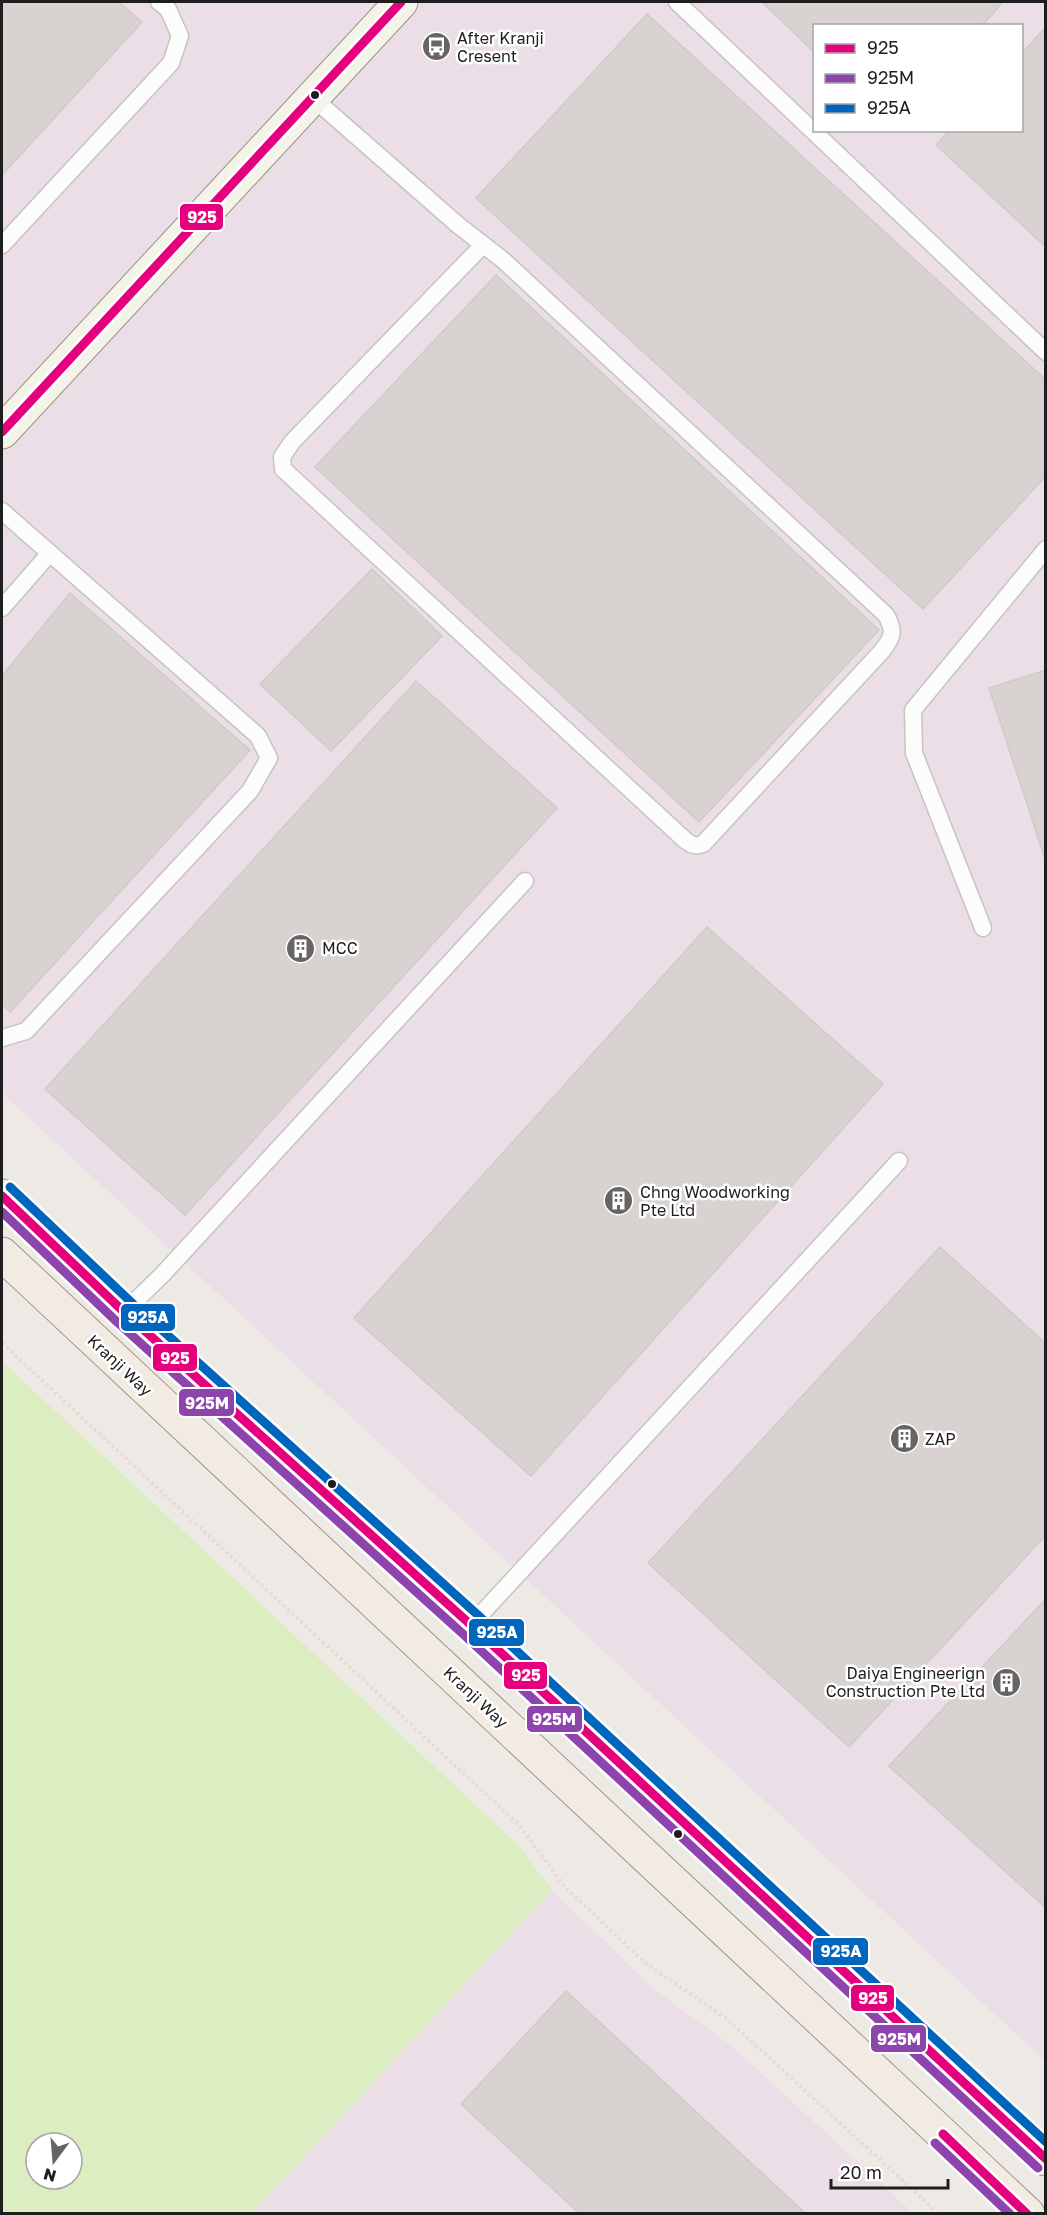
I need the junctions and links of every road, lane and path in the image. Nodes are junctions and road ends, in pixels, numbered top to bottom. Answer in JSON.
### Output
{"nodes":[{"id":1,"x":159,"y":2,"type":"edge"},
{"id":2,"x":401,"y":2,"type":"edge"},
{"id":3,"x":677,"y":2,"type":"edge"},
{"id":4,"x":314,"y":98,"type":"junction"},
{"id":5,"x":813,"y":131,"type":"edge"},
{"id":6,"x":814,"y":132,"type":"edge"},
{"id":7,"x":2,"y":245,"type":"edge"},
{"id":8,"x":483,"y":245,"type":"junction"},
{"id":9,"x":1046,"y":352,"type":"edge"},
{"id":10,"x":2,"y":432,"type":"edge"},
{"id":11,"x":2,"y":511,"type":"edge"},
{"id":12,"x":1046,"y":549,"type":"edge"},
{"id":13,"x":50,"y":553,"type":"junction"},
{"id":14,"x":2,"y":608,"type":"edge"},
{"id":15,"x":525,"y":881,"type":"dead end"},
{"id":16,"x":983,"y":928,"type":"dead end"},
{"id":17,"x":2,"y":1038,"type":"edge"},
{"id":18,"x":899,"y":1161,"type":"dead end"},
{"id":19,"x":2,"y":1196,"type":"edge"},
{"id":20,"x":2,"y":1254,"type":"edge"},
{"id":21,"x":124,"y":1312,"type":"junction"},
{"id":22,"x":2,"y":1343,"type":"edge"},
{"id":23,"x":471,"y":1625,"type":"junction"},
{"id":24,"x":1046,"y":2159,"type":"edge"},
{"id":25,"x":939,"y":2214,"type":"edge"},
{"id":26,"x":1028,"y":2214,"type":"edge"}],
"edges":[{"from":1,"to":7,"type":"lane"},
{"from":2,"to":4,"type":"main road"},
{"from":3,"to":5,"type":"lane"},
{"from":4,"to":8,"type":"lane"},
{"from":4,"to":10,"type":"main road"},
{"from":6,"to":9,"type":"lane"},
{"from":8,"to":8,"type":"lane"},
{"from":11,"to":13,"type":"lane"},
{"from":12,"to":16,"type":"lane"},
{"from":13,"to":14,"type":"lane"},
{"from":13,"to":17,"type":"lane"},
{"from":15,"to":21,"type":"lane"},
{"from":18,"to":23,"type":"lane"},
{"from":19,"to":21,"type":"main road"},
{"from":20,"to":26,"type":"main road","name":"Kranji Way"},
{"from":21,"to":23,"type":"main road"},
{"from":22,"to":25,"type":"path"},
{"from":23,"to":24,"type":"main road"}]}
